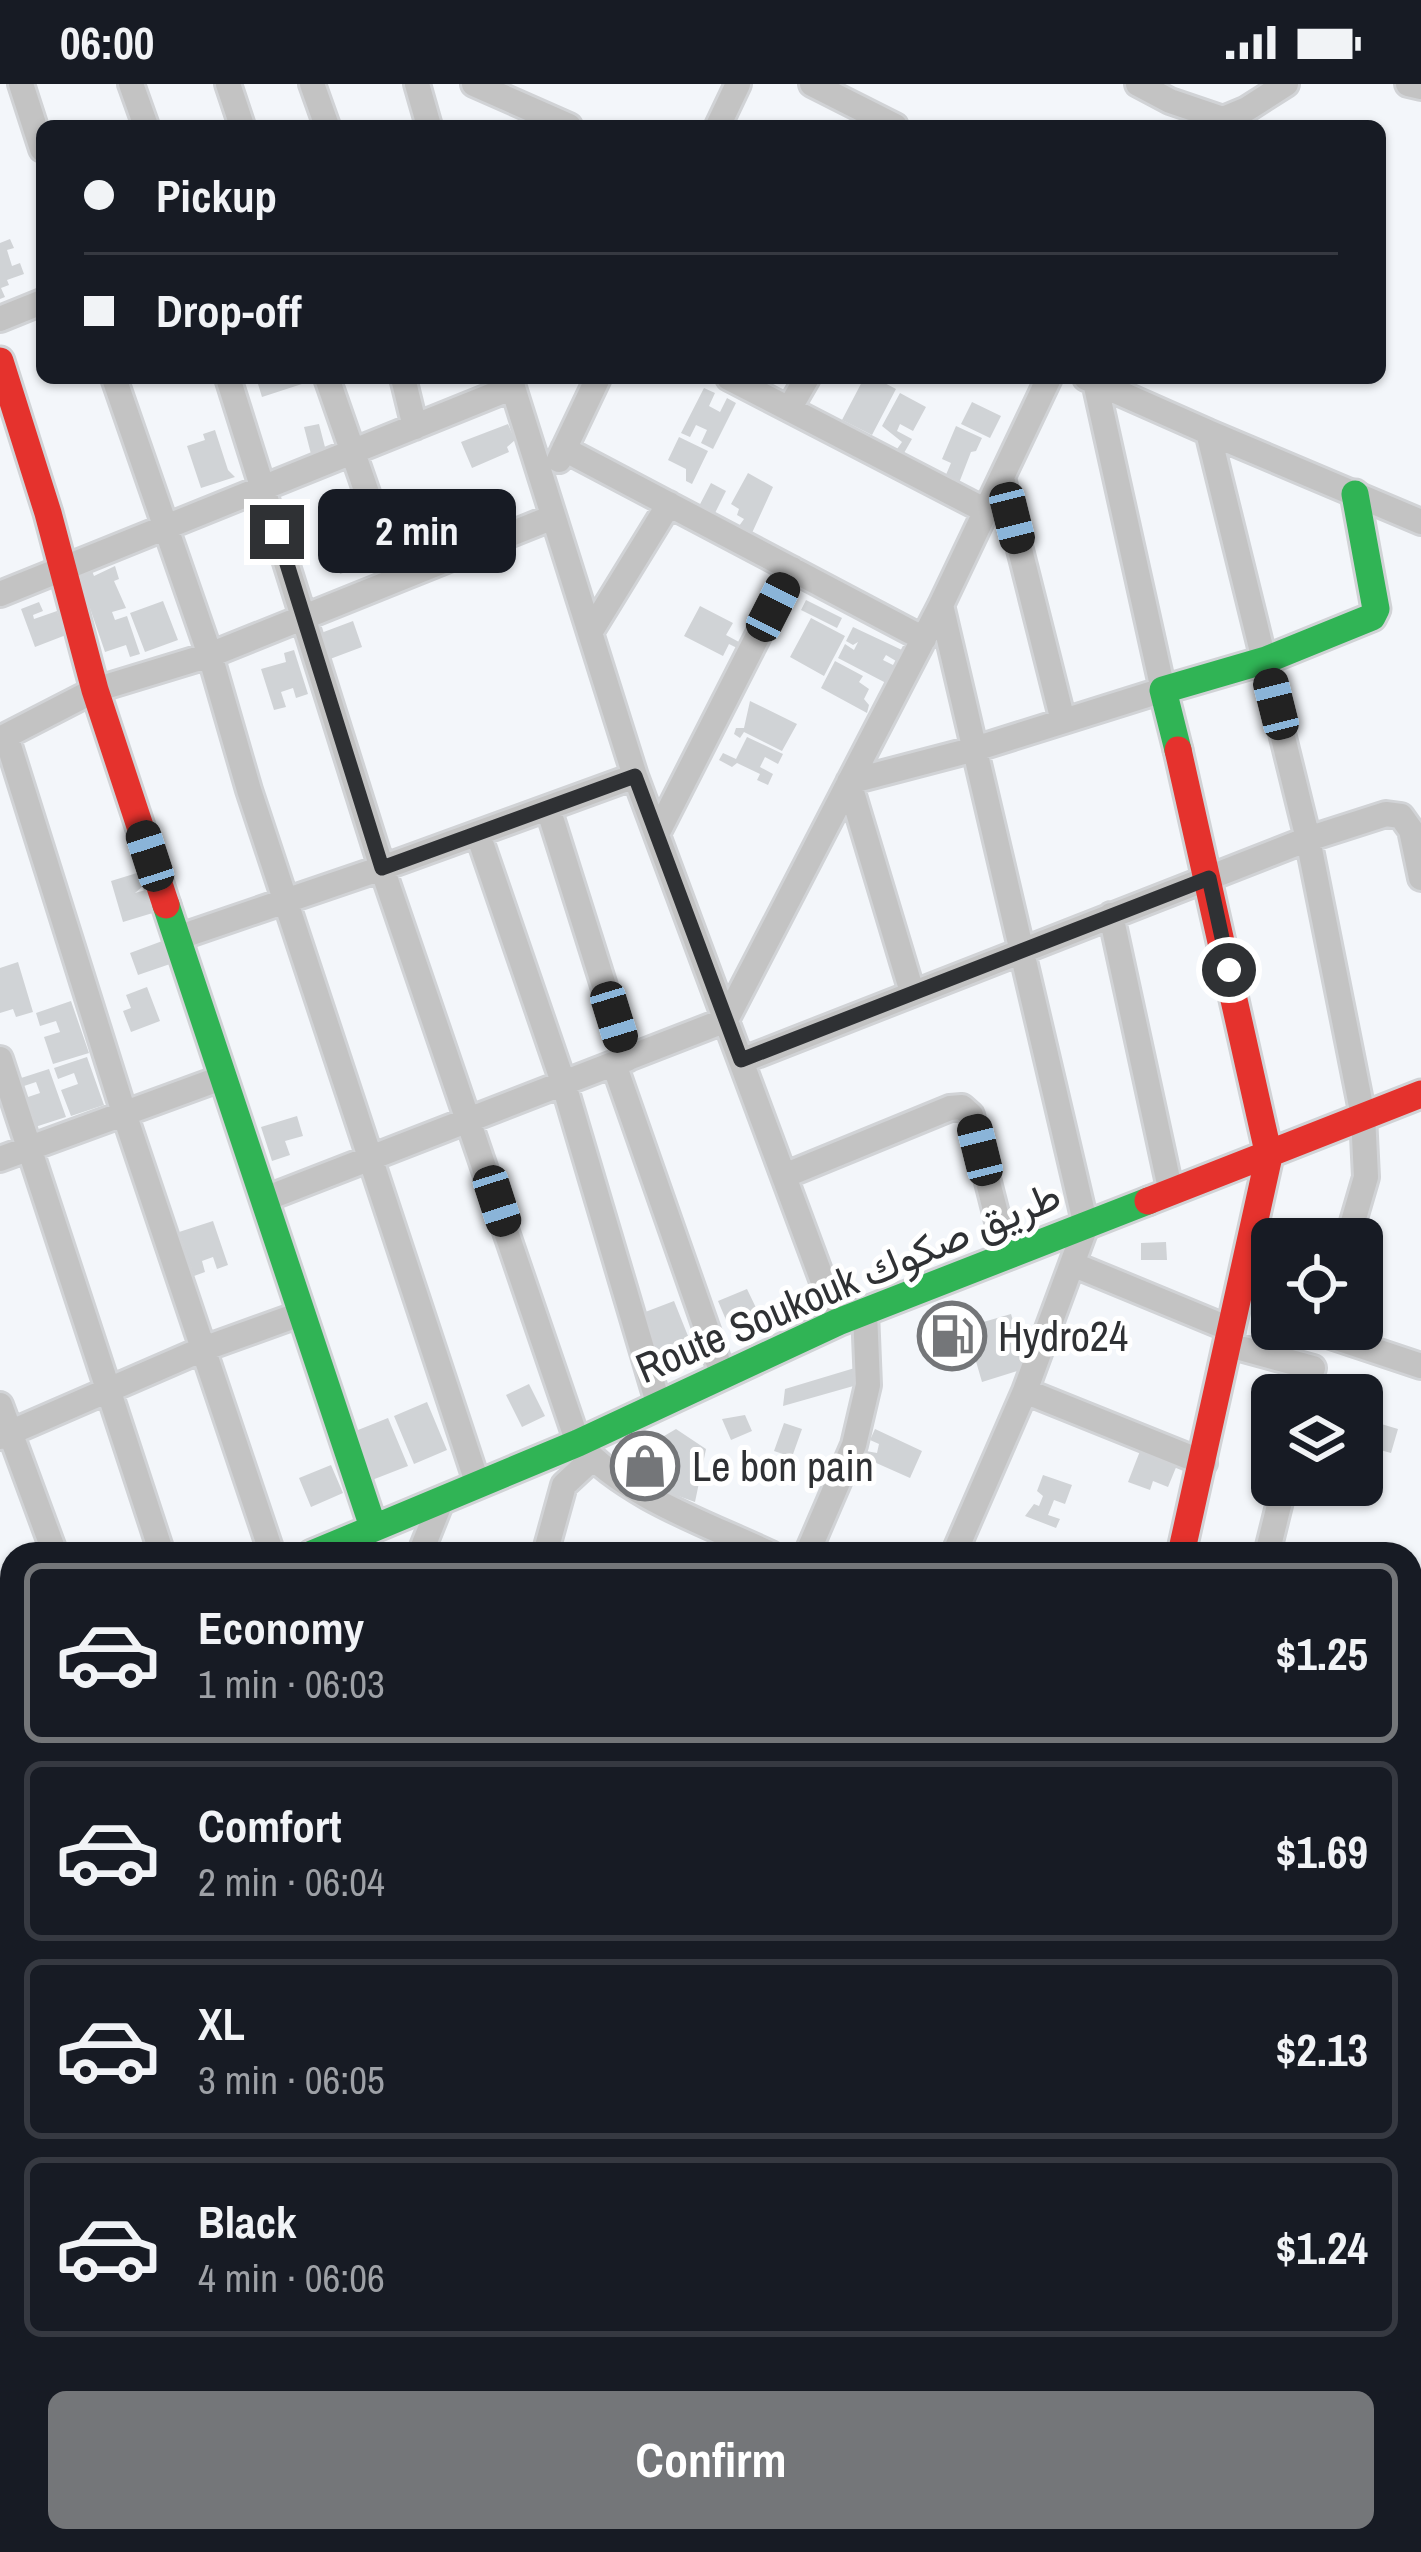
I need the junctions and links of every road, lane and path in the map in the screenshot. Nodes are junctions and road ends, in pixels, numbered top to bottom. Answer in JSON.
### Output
{"nodes":[{"id":1,"x":21,"y":84,"type":"edge"},
{"id":2,"x":131,"y":84,"type":"edge"},
{"id":3,"x":229,"y":84,"type":"edge"},
{"id":4,"x":313,"y":84,"type":"edge"},
{"id":5,"x":417,"y":84,"type":"edge"},
{"id":6,"x":473,"y":84,"type":"edge"},
{"id":7,"x":738,"y":84,"type":"edge"},
{"id":8,"x":812,"y":84,"type":"edge"},
{"id":9,"x":1138,"y":84,"type":"edge"},
{"id":10,"x":1286,"y":84,"type":"edge"},
{"id":11,"x":1408,"y":84,"type":"edge"},
{"id":12,"x":1421,"y":87,"type":"edge"},
{"id":13,"x":144,"y":120,"type":"edge"},
{"id":14,"x":240,"y":120,"type":"edge"},
{"id":15,"x":325,"y":120,"type":"edge"},
{"id":16,"x":428,"y":120,"type":"edge"},
{"id":17,"x":555,"y":120,"type":"edge"},
{"id":18,"x":721,"y":120,"type":"edge"},
{"id":19,"x":883,"y":120,"type":"edge"},
{"id":20,"x":36,"y":130,"type":"edge"},
{"id":21,"x":36,"y":304,"type":"edge"},
{"id":22,"x":0,"y":319,"type":"edge"},
{"id":23,"x":0,"y":361,"type":"edge"},
{"id":24,"x":116,"y":384,"type":"edge"},
{"id":25,"x":230,"y":384,"type":"edge"},
{"id":26,"x":329,"y":384,"type":"edge"},
{"id":27,"x":404,"y":384,"type":"edge"},
{"id":28,"x":507,"y":384,"type":"edge"},
{"id":29,"x":512,"y":384,"type":"edge"},
{"id":30,"x":595,"y":384,"type":"edge"},
{"id":31,"x":741,"y":384,"type":"edge"},
{"id":32,"x":804,"y":384,"type":"edge"},
{"id":33,"x":1046,"y":384,"type":"edge"},
{"id":34,"x":1091,"y":384,"type":"edge"},
{"id":35,"x":1099,"y":384,"type":"edge"},
{"id":36,"x":789,"y":409,"type":"junction"},
{"id":37,"x":415,"y":427,"type":"junction"},
{"id":38,"x":1208,"y":432,"type":"junction"},
{"id":39,"x":564,"y":449,"type":"junction"},
{"id":40,"x":356,"y":452,"type":"junction"},
{"id":41,"x":1002,"y":478,"type":"junction"},
{"id":42,"x":265,"y":489,"type":"junction"},
{"id":43,"x":545,"y":489,"type":"junction"},
{"id":44,"x":1355,"y":494,"type":"junction"},
{"id":45,"x":669,"y":504,"type":"junction"},
{"id":46,"x":986,"y":511,"type":"junction"},
{"id":47,"x":554,"y":517,"type":"junction"},
{"id":48,"x":1421,"y":522,"type":"edge"},
{"id":49,"x":168,"y":528,"type":"junction"},
{"id":50,"x":793,"y":569,"type":"junction"},
{"id":51,"x":63,"y":570,"type":"junction"},
{"id":52,"x":397,"y":579,"type":"junction"},
{"id":53,"x":0,"y":594,"type":"edge"},
{"id":54,"x":941,"y":605,"type":"junction"},
{"id":55,"x":302,"y":617,"type":"junction"},
{"id":56,"x":591,"y":631,"type":"junction"},
{"id":57,"x":924,"y":639,"type":"junction"},
{"id":58,"x":210,"y":655,"type":"junction"},
{"id":59,"x":1266,"y":660,"type":"junction"},
{"id":60,"x":95,"y":690,"type":"junction"},
{"id":61,"x":1162,"y":690,"type":"junction"},
{"id":62,"x":1063,"y":721,"type":"junction"},
{"id":63,"x":3,"y":737,"type":"edge"},
{"id":64,"x":975,"y":749,"type":"junction"},
{"id":65,"x":635,"y":776,"type":"junction"},
{"id":66,"x":849,"y":782,"type":"junction"},
{"id":67,"x":548,"y":808,"type":"junction"},
{"id":68,"x":478,"y":834,"type":"junction"},
{"id":69,"x":657,"y":834,"type":"junction"},
{"id":70,"x":1308,"y":839,"type":"junction"},
{"id":71,"x":382,"y":868,"type":"junction"},
{"id":72,"x":1209,"y":878,"type":"junction"},
{"id":73,"x":1421,"y":878,"type":"edge"},
{"id":74,"x":287,"y":901,"type":"junction"},
{"id":75,"x":1111,"y":915,"type":"junction"},
{"id":76,"x":177,"y":938,"type":"junction"},
{"id":77,"x":1022,"y":949,"type":"junction"},
{"id":78,"x":913,"y":992,"type":"junction"},
{"id":79,"x":726,"y":1020,"type":"junction"},
{"id":80,"x":0,"y":1059,"type":"edge"},
{"id":81,"x":741,"y":1060,"type":"junction"},
{"id":82,"x":620,"y":1061,"type":"junction"},
{"id":83,"x":224,"y":1077,"type":"junction"},
{"id":84,"x":564,"y":1084,"type":"junction"},
{"id":85,"x":1421,"y":1094,"type":"edge"},
{"id":86,"x":125,"y":1116,"type":"junction"},
{"id":87,"x":1363,"y":1116,"type":"junction"},
{"id":88,"x":470,"y":1120,"type":"junction"},
{"id":89,"x":28,"y":1149,"type":"junction"},
{"id":90,"x":1269,"y":1156,"type":"junction"},
{"id":91,"x":371,"y":1158,"type":"junction"},
{"id":92,"x":0,"y":1159,"type":"edge"},
{"id":93,"x":784,"y":1176,"type":"junction"},
{"id":94,"x":1171,"y":1193,"type":"junction"},
{"id":95,"x":265,"y":1198,"type":"junction"},
{"id":96,"x":1354,"y":1218,"type":"edge"},
{"id":97,"x":1086,"y":1226,"type":"junction"},
{"id":98,"x":1007,"y":1257,"type":"junction"},
{"id":99,"x":1072,"y":1264,"type":"junction"},
{"id":100,"x":303,"y":1313,"type":"junction"},
{"id":101,"x":852,"y":1317,"type":"junction"},
{"id":102,"x":1230,"y":1338,"type":"junction"},
{"id":103,"x":203,"y":1349,"type":"junction"},
{"id":104,"x":1318,"y":1350,"type":"edge"},
{"id":105,"x":1376,"y":1350,"type":"edge"},
{"id":106,"x":1421,"y":1366,"type":"edge"},
{"id":107,"x":1313,"y":1368,"type":"junction"},
{"id":108,"x":1311,"y":1374,"type":"edge"},
{"id":109,"x":723,"y":1376,"type":"junction"},
{"id":110,"x":108,"y":1390,"type":"junction"},
{"id":111,"x":1025,"y":1391,"type":"junction"},
{"id":112,"x":0,"y":1405,"type":"edge"},
{"id":113,"x":659,"y":1406,"type":"junction"},
{"id":114,"x":4,"y":1435,"type":"edge"},
{"id":115,"x":585,"y":1451,"type":"junction"},
{"id":116,"x":1204,"y":1463,"type":"junction"},
{"id":117,"x":478,"y":1484,"type":"junction"},
{"id":118,"x":442,"y":1499,"type":"junction"},
{"id":119,"x":1278,"y":1506,"type":"edge"},
{"id":120,"x":373,"y":1527,"type":"junction"},
{"id":121,"x":50,"y":1542,"type":"edge"},
{"id":122,"x":158,"y":1542,"type":"edge"},
{"id":123,"x":268,"y":1542,"type":"edge"},
{"id":124,"x":339,"y":1542,"type":"edge"},
{"id":125,"x":425,"y":1542,"type":"edge"},
{"id":126,"x":548,"y":1542,"type":"edge"},
{"id":127,"x":745,"y":1542,"type":"edge"},
{"id":128,"x":812,"y":1542,"type":"edge"},
{"id":129,"x":959,"y":1542,"type":"edge"},
{"id":130,"x":1184,"y":1542,"type":"edge"},
{"id":131,"x":1270,"y":1542,"type":"edge"}],
"edges":[{"from":1,"to":20,"type":"street"},
{"from":2,"to":13,"type":"street"},
{"from":3,"to":14,"type":"street"},
{"from":4,"to":15,"type":"street"},
{"from":5,"to":16,"type":"street"},
{"from":6,"to":17,"type":"street"},
{"from":7,"to":18,"type":"street"},
{"from":8,"to":19,"type":"street"},
{"from":9,"to":10,"type":"street"},
{"from":11,"to":12,"type":"street"},
{"from":21,"to":22,"type":"street"},
{"from":23,"to":51,"type":"street"},
{"from":24,"to":49,"type":"street"},
{"from":25,"to":42,"type":"street"},
{"from":26,"to":40,"type":"street"},
{"from":27,"to":37,"type":"street"},
{"from":28,"to":37,"type":"street"},
{"from":29,"to":43,"type":"street"},
{"from":30,"to":39,"type":"street"},
{"from":31,"to":36,"type":"street"},
{"from":32,"to":36,"type":"street"},
{"from":33,"to":41,"type":"street"},
{"from":34,"to":61,"type":"street"},
{"from":35,"to":38,"type":"street"},
{"from":36,"to":46,"type":"street"},
{"from":37,"to":40,"type":"street"},
{"from":38,"to":44,"type":"street"},
{"from":38,"to":59,"type":"street"},
{"from":39,"to":43,"type":"street"},
{"from":39,"to":45,"type":"street"},
{"from":40,"to":42,"type":"street"},
{"from":40,"to":52,"type":"street"},
{"from":41,"to":46,"type":"street"},
{"from":41,"to":62,"type":"street"},
{"from":42,"to":49,"type":"street"},
{"from":42,"to":55,"type":"street"},
{"from":43,"to":47,"type":"street"},
{"from":44,"to":48,"type":"street"},
{"from":44,"to":59,"type":"street"},
{"from":45,"to":50,"type":"street"},
{"from":45,"to":56,"type":"street"},
{"from":46,"to":54,"type":"street"},
{"from":47,"to":52,"type":"street"},
{"from":47,"to":56,"type":"street"},
{"from":49,"to":51,"type":"street"},
{"from":49,"to":58,"type":"street"},
{"from":50,"to":57,"type":"street"},
{"from":50,"to":69,"type":"street"},
{"from":51,"to":53,"type":"street"},
{"from":51,"to":60,"type":"street"},
{"from":52,"to":55,"type":"street"},
{"from":54,"to":57,"type":"street"},
{"from":54,"to":64,"type":"street"},
{"from":55,"to":58,"type":"street"},
{"from":55,"to":71,"type":"street"},
{"from":56,"to":65,"type":"street"},
{"from":57,"to":66,"type":"street"},
{"from":58,"to":60,"type":"street"},
{"from":58,"to":74,"type":"street"},
{"from":59,"to":61,"type":"street"},
{"from":59,"to":70,"type":"street"},
{"from":60,"to":63,"type":"street"},
{"from":60,"to":76,"type":"street"},
{"from":61,"to":62,"type":"street"},
{"from":61,"to":72,"type":"street"},
{"from":62,"to":64,"type":"street"},
{"from":63,"to":86,"type":"street"},
{"from":64,"to":66,"type":"street"},
{"from":64,"to":77,"type":"street"},
{"from":65,"to":67,"type":"street"},
{"from":65,"to":69,"type":"street"},
{"from":66,"to":78,"type":"street"},
{"from":66,"to":79,"type":"street"},
{"from":67,"to":68,"type":"street"},
{"from":67,"to":82,"type":"street"},
{"from":68,"to":71,"type":"street"},
{"from":68,"to":84,"type":"street"},
{"from":69,"to":79,"type":"street"},
{"from":70,"to":72,"type":"street"},
{"from":70,"to":73,"type":"street"},
{"from":70,"to":87,"type":"street"},
{"from":71,"to":74,"type":"street"},
{"from":71,"to":88,"type":"street"},
{"from":72,"to":75,"type":"street"},
{"from":72,"to":90,"type":"street"},
{"from":74,"to":76,"type":"street"},
{"from":74,"to":91,"type":"street"},
{"from":75,"to":77,"type":"street"},
{"from":75,"to":94,"type":"street"},
{"from":76,"to":83,"type":"street"},
{"from":77,"to":78,"type":"street"},
{"from":77,"to":97,"type":"street"},
{"from":78,"to":81,"type":"street"},
{"from":79,"to":81,"type":"street"},
{"from":79,"to":82,"type":"street"},
{"from":80,"to":89,"type":"street"},
{"from":81,"to":93,"type":"street"},
{"from":82,"to":84,"type":"street"},
{"from":82,"to":109,"type":"street"},
{"from":83,"to":86,"type":"street"},
{"from":83,"to":95,"type":"street"},
{"from":84,"to":88,"type":"street"},
{"from":84,"to":113,"type":"street"},
{"from":85,"to":87,"type":"street","name":"Route Soukouk طريق صكوك"},
{"from":86,"to":89,"type":"street"},
{"from":86,"to":103,"type":"street"},
{"from":87,"to":90,"type":"street","name":"Route Soukouk طريق صكوك"},
{"from":87,"to":96,"type":"street"},
{"from":88,"to":91,"type":"street"},
{"from":88,"to":115,"type":"street"},
{"from":89,"to":92,"type":"street"},
{"from":89,"to":110,"type":"street"},
{"from":90,"to":94,"type":"street","name":"Route Soukouk طريق صكوك"},
{"from":90,"to":102,"type":"street"},
{"from":91,"to":95,"type":"street"},
{"from":91,"to":117,"type":"street"},
{"from":93,"to":98,"type":"street"},
{"from":93,"to":101,"type":"street"},
{"from":94,"to":97,"type":"street","name":"Route Soukouk طريق صكوك"},
{"from":95,"to":100,"type":"street"},
{"from":97,"to":98,"type":"street","name":"Route Soukouk طريق صكوك"},
{"from":97,"to":99,"type":"street"},
{"from":98,"to":101,"type":"street","name":"Route Soukouk طريق صكوك"},
{"from":99,"to":102,"type":"street"},
{"from":99,"to":111,"type":"street"},
{"from":100,"to":103,"type":"street"},
{"from":100,"to":120,"type":"street"},
{"from":101,"to":109,"type":"street","name":"Route Soukouk طريق صكوك"},
{"from":101,"to":128,"type":"street"},
{"from":102,"to":107,"type":"street"},
{"from":102,"to":116,"type":"street"},
{"from":103,"to":110,"type":"street"},
{"from":103,"to":123,"type":"street"},
{"from":104,"to":107,"type":"street"},
{"from":105,"to":106,"type":"street"},
{"from":107,"to":108,"type":"street"},
{"from":109,"to":113,"type":"street","name":"Route Soukouk طريق صكوك"},
{"from":110,"to":114,"type":"street"},
{"from":110,"to":122,"type":"street"},
{"from":111,"to":116,"type":"street"},
{"from":111,"to":129,"type":"street"},
{"from":112,"to":114,"type":"street"},
{"from":113,"to":115,"type":"street","name":"Route Soukouk طريق صكوك"},
{"from":114,"to":121,"type":"street"},
{"from":115,"to":117,"type":"street","name":"Route Soukouk طريق صكوك"},
{"from":115,"to":126,"type":"street"},
{"from":115,"to":127,"type":"street"},
{"from":116,"to":130,"type":"street"},
{"from":117,"to":118,"type":"street","name":"Route Soukouk طريق صكوك"},
{"from":118,"to":120,"type":"street","name":"Route Soukouk طريق صكوك"},
{"from":118,"to":125,"type":"street"},
{"from":119,"to":131,"type":"street"},
{"from":120,"to":124,"type":"street","name":"Route Soukouk طريق صكوك"}]}
